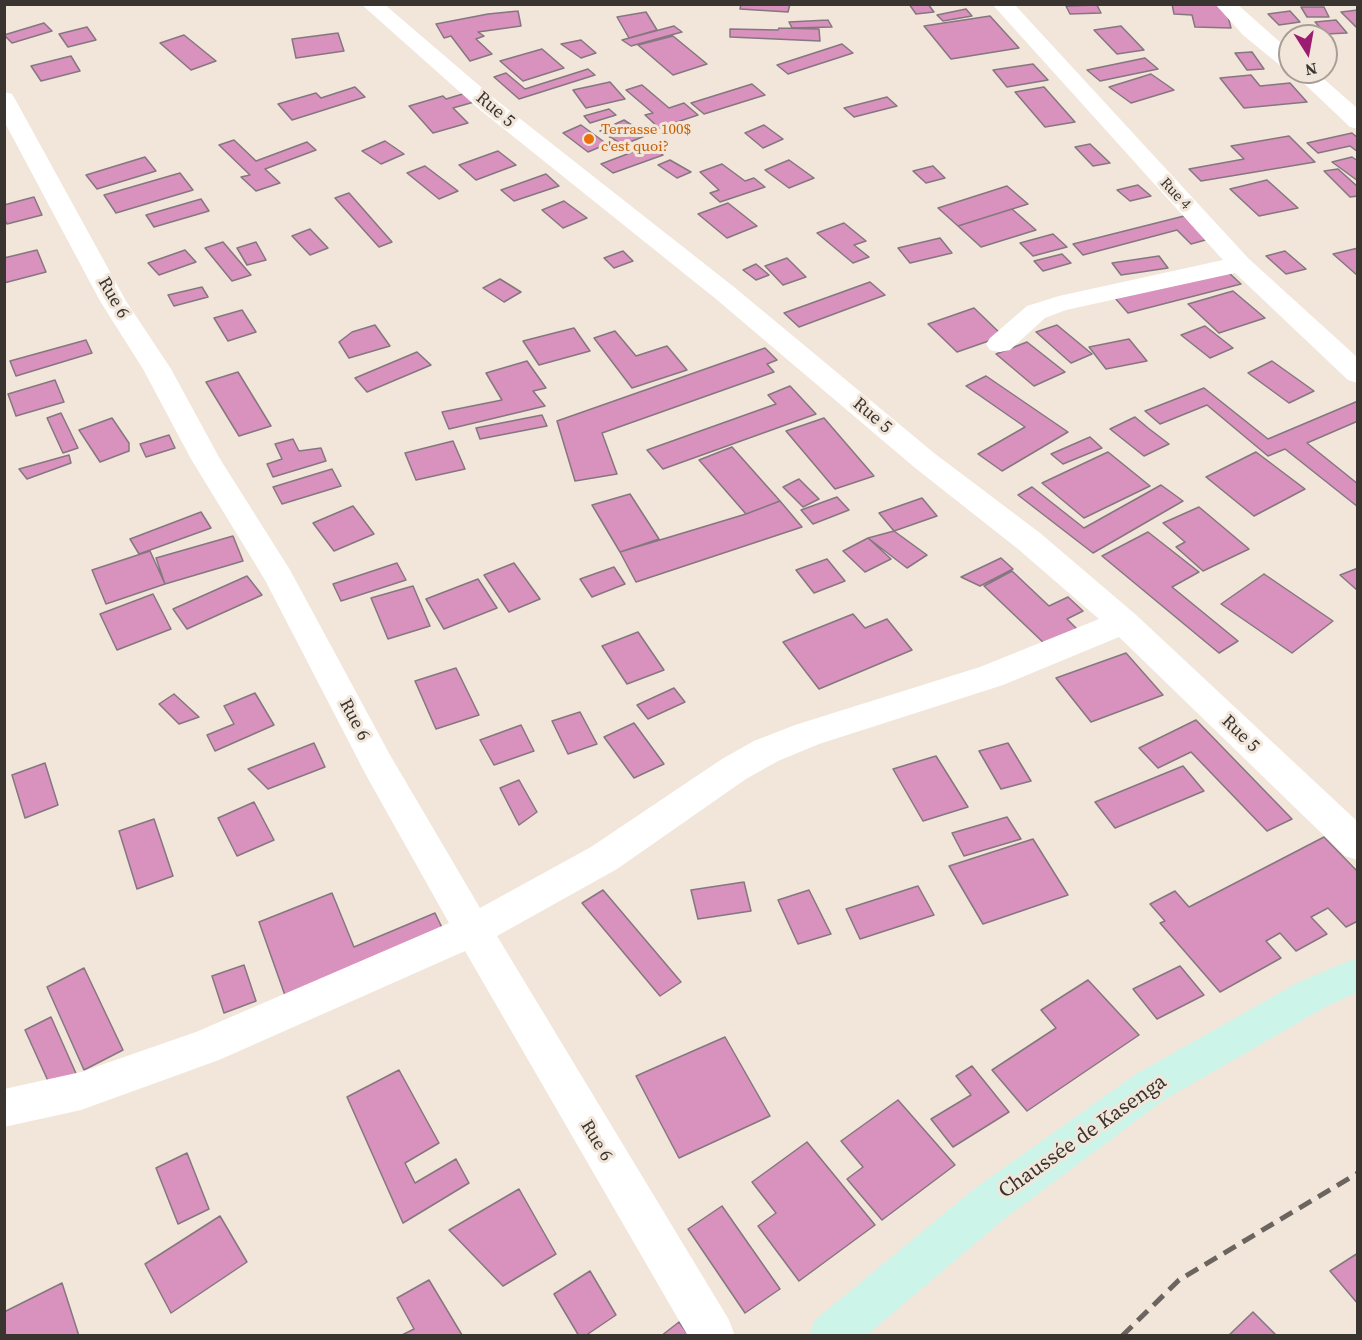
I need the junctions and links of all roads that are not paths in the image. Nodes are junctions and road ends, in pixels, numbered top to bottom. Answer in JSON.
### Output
{"nodes":[{"id":1,"x":371,"y":4,"type":"edge"},
{"id":2,"x":1002,"y":4,"type":"edge"},
{"id":3,"x":1225,"y":4,"type":"edge"},
{"id":4,"x":1278,"y":52,"type":"edge"},
{"id":5,"x":1316,"y":84,"type":"edge"},
{"id":6,"x":4,"y":99,"type":"edge"},
{"id":7,"x":1358,"y":122,"type":"edge"},
{"id":8,"x":1239,"y":264,"type":"junction"},
{"id":9,"x":1000,"y":344,"type":"dead end"},
{"id":10,"x":1353,"y":364,"type":"edge"},
{"id":11,"x":1124,"y":622,"type":"junction"},
{"id":12,"x":1358,"y":845,"type":"edge"},
{"id":13,"x":473,"y":930,"type":"junction"},
{"id":14,"x":1358,"y":974,"type":"edge"},
{"id":15,"x":4,"y":1108,"type":"edge"},
{"id":16,"x":713,"y":1335,"type":"edge"},
{"id":17,"x":831,"y":1335,"type":"edge"}],
"edges":[{"from":1,"to":11,"type":"street","name":"Rue 5"},
{"from":2,"to":8,"type":"street","name":"Rue 4"},
{"from":3,"to":4,"type":"street"},
{"from":5,"to":7,"type":"street"},
{"from":6,"to":13,"type":"street","name":"Rue 6"},
{"from":8,"to":9,"type":"street"},
{"from":8,"to":10,"type":"street","name":"Rue 4"},
{"from":11,"to":12,"type":"street","name":"Rue 5"},
{"from":11,"to":13,"type":"street"},
{"from":13,"to":15,"type":"street"},
{"from":13,"to":16,"type":"street","name":"Rue 6"},
{"from":14,"to":17,"type":"main road","name":"Chaussée de Kasenga"}]}
